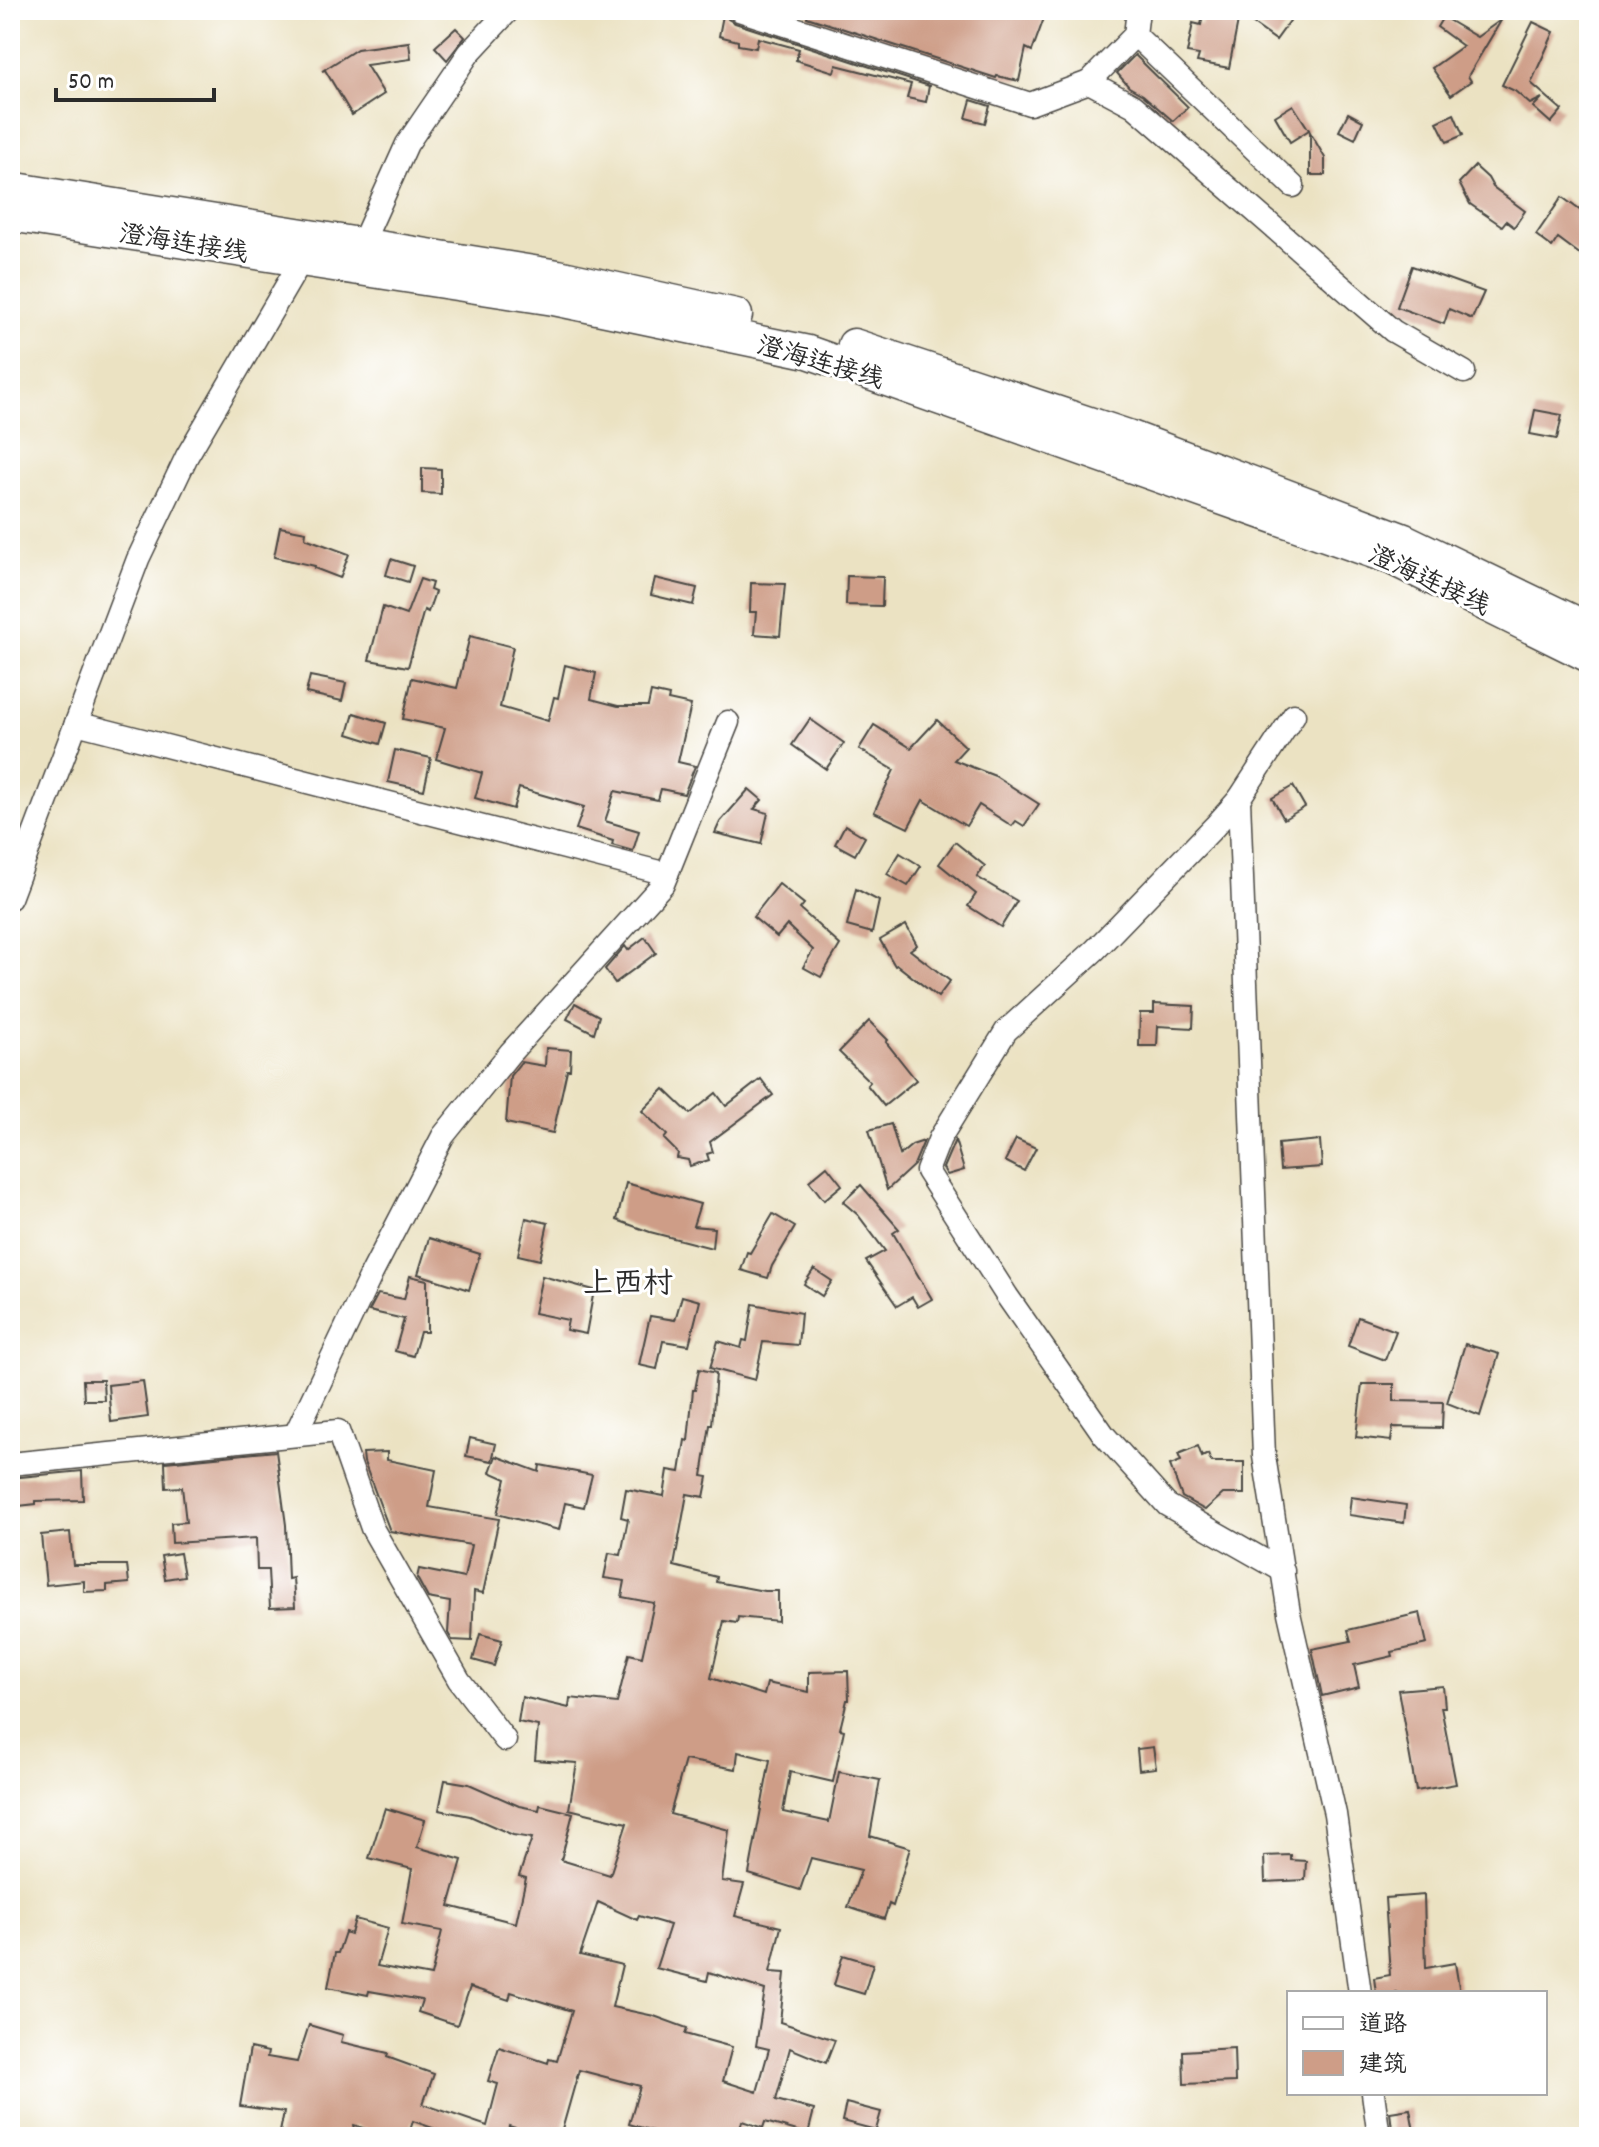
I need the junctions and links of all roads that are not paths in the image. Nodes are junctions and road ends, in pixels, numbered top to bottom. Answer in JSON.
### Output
{"nodes":[{"id":1,"x":509,"y":10,"type":"edge"},
{"id":2,"x":739,"y":10,"type":"edge"},
{"id":3,"x":1138,"y":10,"type":"edge"},
{"id":4,"x":1135,"y":35,"type":"junction"},
{"id":5,"x":1089,"y":82,"type":"junction"},
{"id":6,"x":1293,"y":186,"type":"dead end"},
{"id":7,"x":10,"y":188,"type":"edge"},
{"id":8,"x":10,"y":215,"type":"edge"},
{"id":9,"x":361,"y":246,"type":"junction"},
{"id":10,"x":301,"y":261,"type":"junction"},
{"id":11,"x":1464,"y":372,"type":"dead end"},
{"id":12,"x":1589,"y":629,"type":"edge"},
{"id":13,"x":1589,"y":656,"type":"edge"},
{"id":14,"x":1294,"y":715,"type":"dead end"},
{"id":15,"x":728,"y":722,"type":"dead end"},
{"id":16,"x":76,"y":723,"type":"junction"},
{"id":17,"x":1239,"y":799,"type":"junction"},
{"id":18,"x":667,"y":874,"type":"junction"},
{"id":19,"x":10,"y":898,"type":"edge"},
{"id":20,"x":295,"y":1435,"type":"junction"},
{"id":21,"x":10,"y":1464,"type":"edge"},
{"id":22,"x":1283,"y":1571,"type":"junction"},
{"id":23,"x":505,"y":1740,"type":"dead end"},
{"id":24,"x":1360,"y":1991,"type":"edge"},
{"id":25,"x":1373,"y":2095,"type":"edge"},
{"id":26,"x":1379,"y":2137,"type":"edge"}],
"edges":[{"from":1,"to":9,"type":"street"},
{"from":2,"to":5,"type":"street"},
{"from":3,"to":4,"type":"street"},
{"from":4,"to":5,"type":"street"},
{"from":4,"to":6,"type":"street"},
{"from":5,"to":11,"type":"street"},
{"from":7,"to":9,"type":"highway","name":"澄海连接线"},
{"from":8,"to":10,"type":"highway","name":"澄海连接线"},
{"from":9,"to":12,"type":"highway","name":"澄海连接线"},
{"from":10,"to":13,"type":"highway","name":"澄海连接线"},
{"from":10,"to":16,"type":"street"},
{"from":14,"to":17,"type":"street"},
{"from":15,"to":18,"type":"street"},
{"from":16,"to":18,"type":"street"},
{"from":16,"to":19,"type":"street"},
{"from":17,"to":22,"type":"street"},
{"from":17,"to":22,"type":"street"},
{"from":18,"to":20,"type":"street"},
{"from":20,"to":21,"type":"street"},
{"from":20,"to":23,"type":"street"},
{"from":22,"to":24,"type":"street"},
{"from":25,"to":26,"type":"street"}]}
